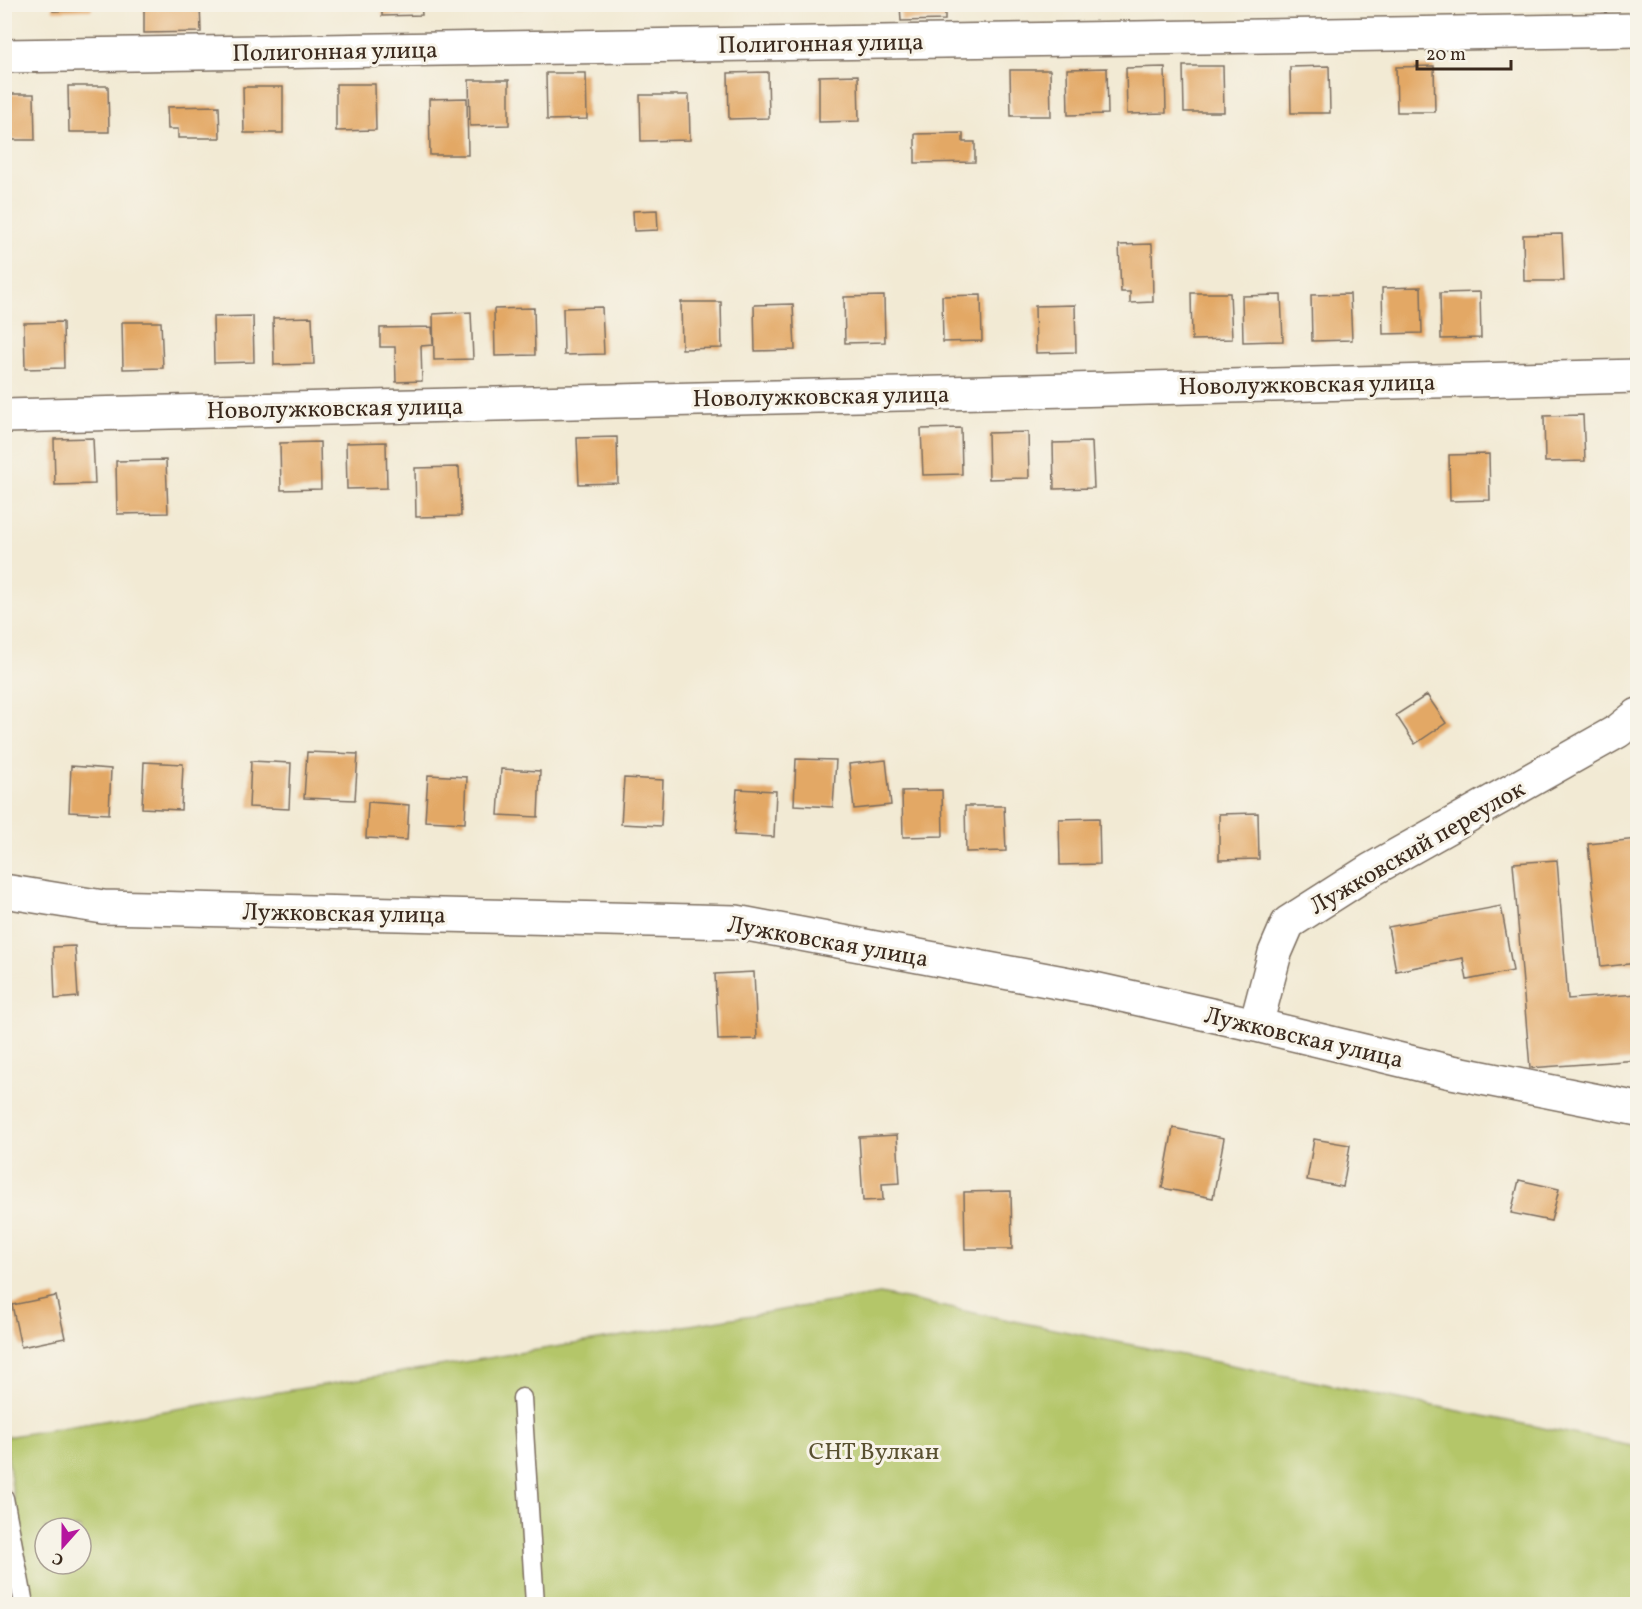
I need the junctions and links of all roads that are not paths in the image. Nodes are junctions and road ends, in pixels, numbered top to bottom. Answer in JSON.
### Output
{"nodes":[{"id":1,"x":1638,"y":30,"type":"edge"},
{"id":2,"x":4,"y":56,"type":"edge"},
{"id":3,"x":1638,"y":376,"type":"edge"},
{"id":4,"x":4,"y":416,"type":"edge"},
{"id":5,"x":1638,"y":715,"type":"edge"},
{"id":6,"x":4,"y":891,"type":"edge"},
{"id":7,"x":1256,"y":1025,"type":"junction"},
{"id":8,"x":1638,"y":1109,"type":"edge"},
{"id":9,"x":522,"y":1398,"type":"dead end"},
{"id":10,"x":4,"y":1498,"type":"edge"},
{"id":11,"x":24,"y":1605,"type":"edge"},
{"id":12,"x":535,"y":1605,"type":"edge"}],
"edges":[{"from":1,"to":2,"type":"street","name":"Полигонная улица"},
{"from":3,"to":4,"type":"street","name":"Новолужковская улица"},
{"from":5,"to":7,"type":"street","name":"Лужковский переулок"},
{"from":6,"to":7,"type":"street","name":"Лужковская улица"},
{"from":7,"to":8,"type":"street","name":"Лужковская улица"},
{"from":9,"to":12,"type":"lane"},
{"from":10,"to":11,"type":"lane"}]}
